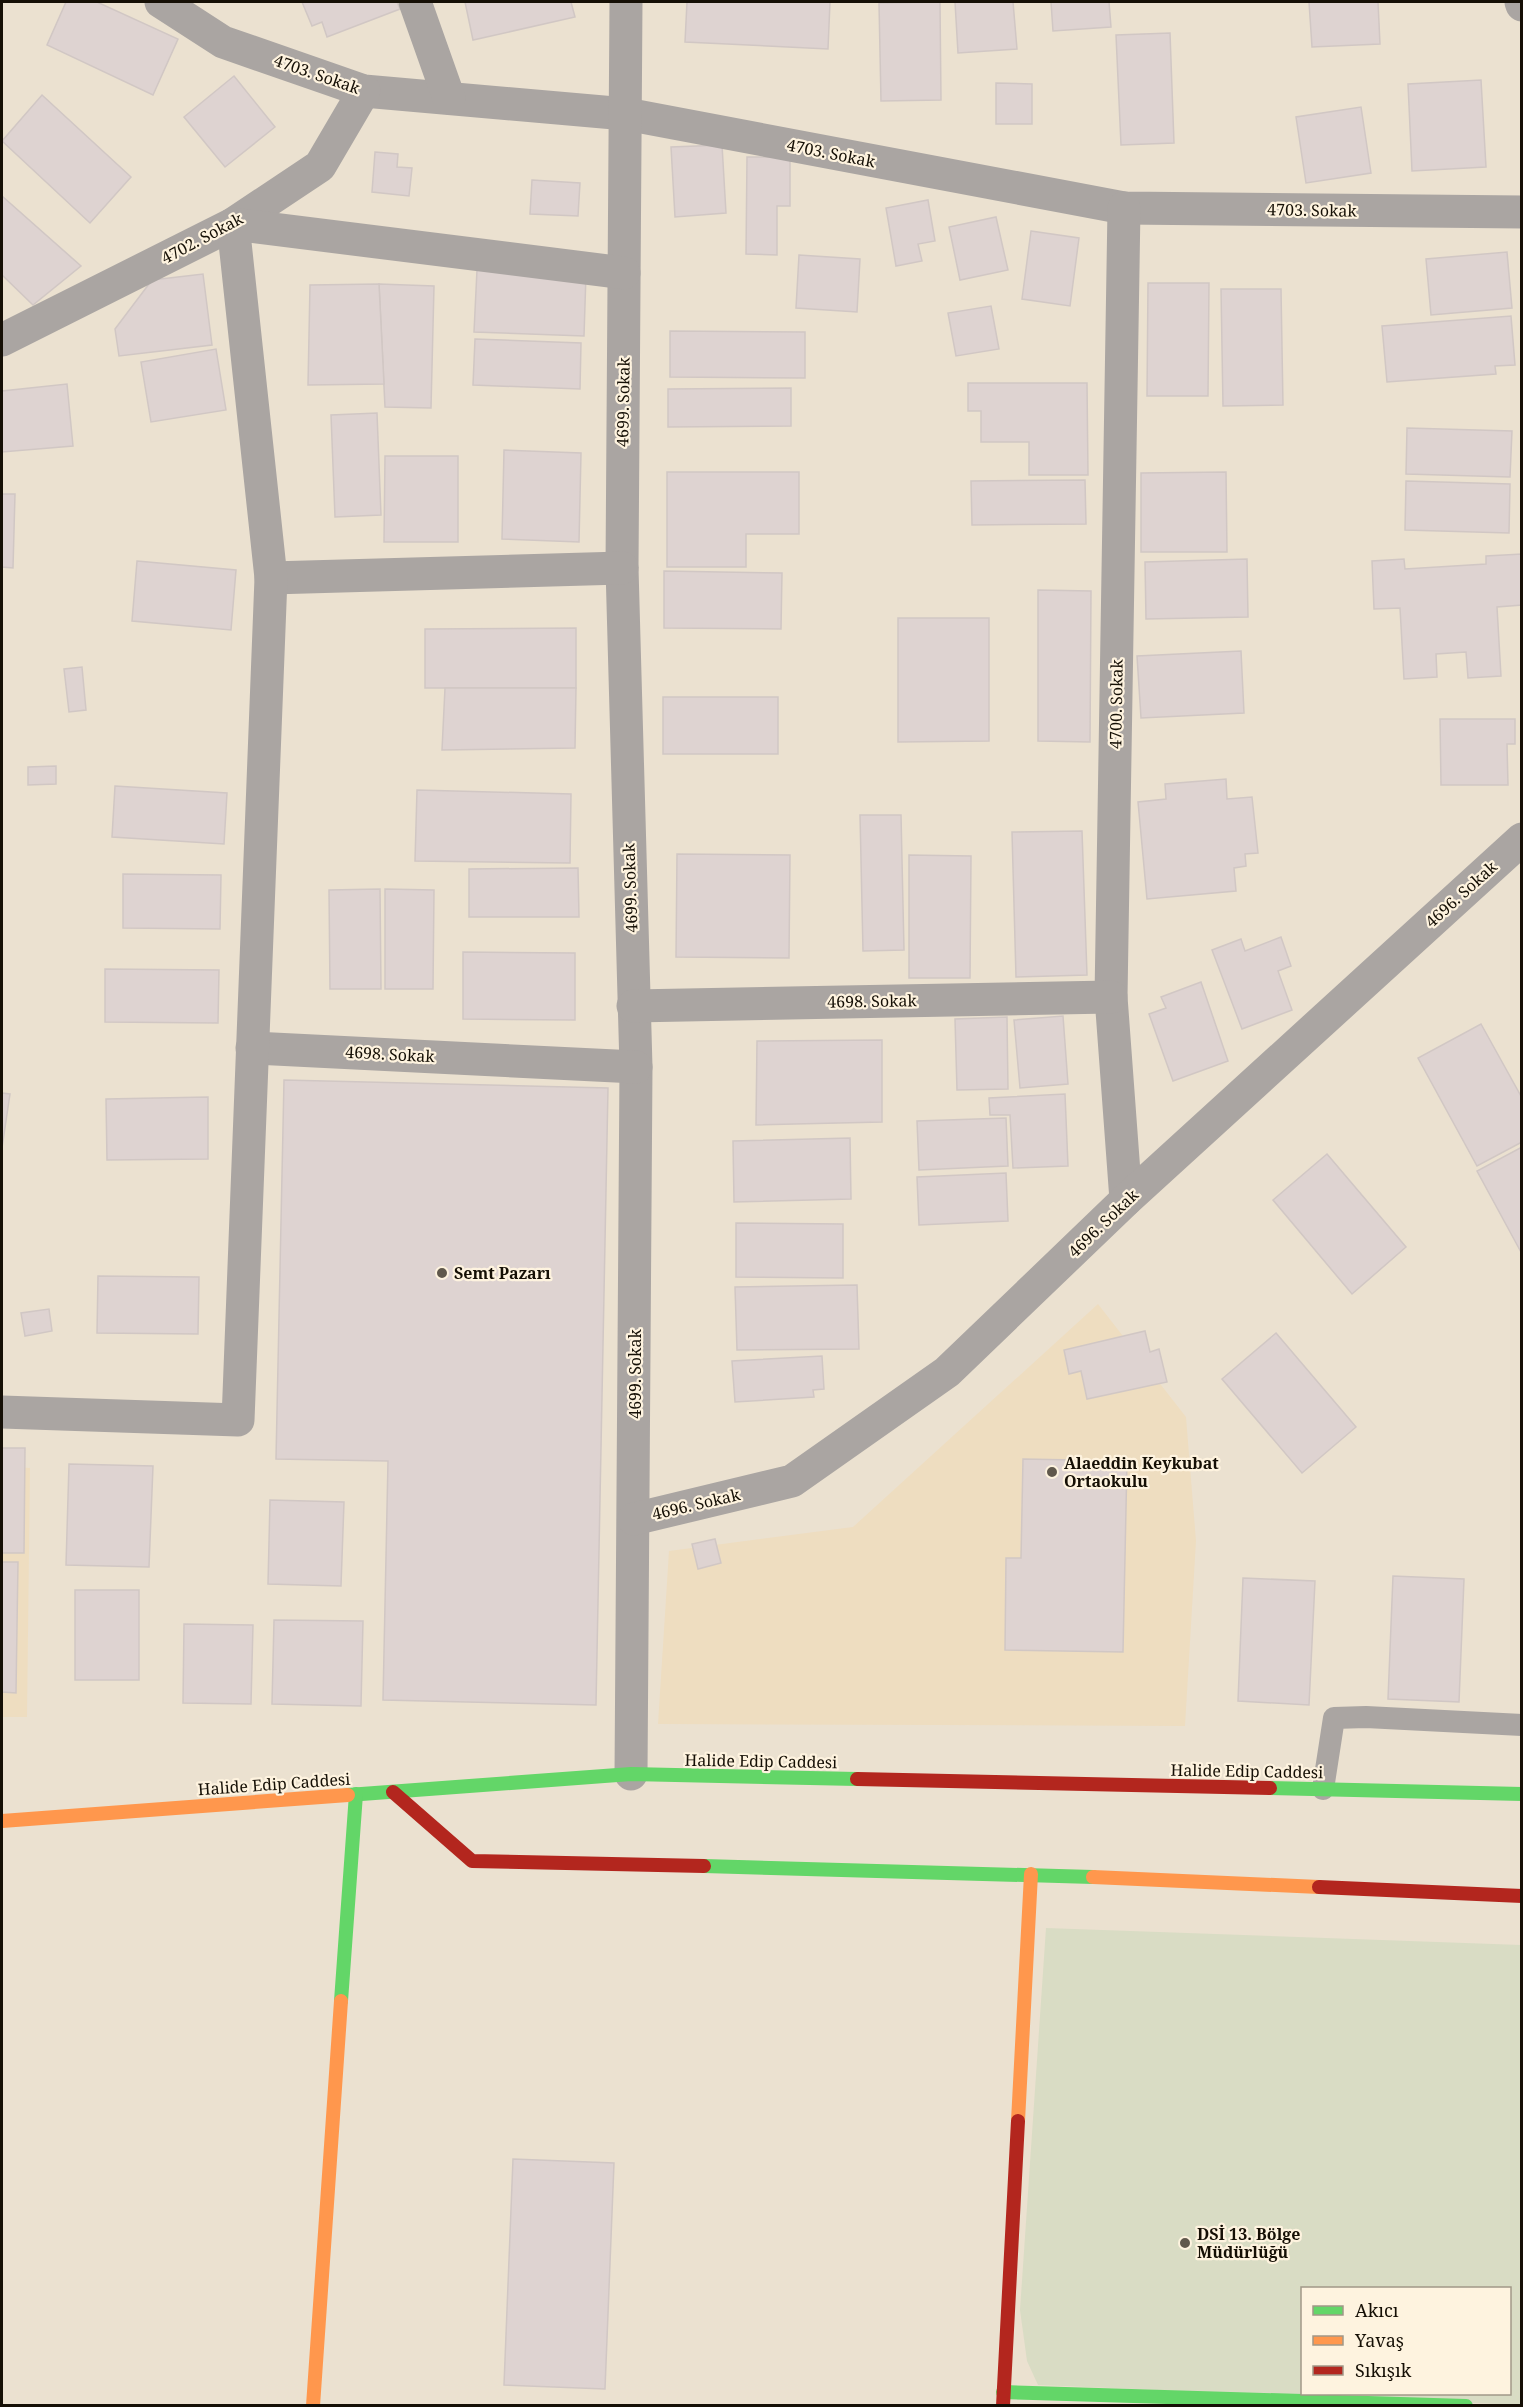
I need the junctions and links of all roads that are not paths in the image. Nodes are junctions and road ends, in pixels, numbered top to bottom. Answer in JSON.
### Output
{"nodes":[{"id":1,"x":161,"y":2,"type":"edge"},
{"id":2,"x":415,"y":2,"type":"edge"},
{"id":3,"x":626,"y":2,"type":"edge"},
{"id":4,"x":364,"y":91,"type":"junction"},
{"id":5,"x":449,"y":99,"type":"junction"},
{"id":6,"x":626,"y":114,"type":"junction"},
{"id":7,"x":1124,"y":208,"type":"junction"},
{"id":8,"x":1521,"y":212,"type":"edge"},
{"id":9,"x":233,"y":224,"type":"junction"},
{"id":10,"x":624,"y":273,"type":"junction"},
{"id":11,"x":2,"y":340,"type":"edge"},
{"id":12,"x":622,"y":568,"type":"junction"},
{"id":13,"x":271,"y":578,"type":"junction"},
{"id":14,"x":1521,"y":839,"type":"edge"},
{"id":15,"x":1111,"y":997,"type":"junction"},
{"id":16,"x":633,"y":1006,"type":"junction"},
{"id":17,"x":252,"y":1048,"type":"junction"},
{"id":18,"x":636,"y":1066,"type":"junction"},
{"id":19,"x":1126,"y":1200,"type":"junction"},
{"id":20,"x":2,"y":1412,"type":"edge"},
{"id":21,"x":634,"y":1519,"type":"junction"},
{"id":22,"x":1521,"y":1725,"type":"edge"},
{"id":23,"x":631,"y":1774,"type":"junction"},
{"id":24,"x":1323,"y":1789,"type":"junction"},
{"id":25,"x":393,"y":1792,"type":"junction"},
{"id":26,"x":356,"y":1794,"type":"junction"},
{"id":27,"x":1521,"y":1794,"type":"edge"},
{"id":28,"x":2,"y":1821,"type":"edge"},
{"id":29,"x":1031,"y":1874,"type":"junction"},
{"id":30,"x":1521,"y":1896,"type":"edge"},
{"id":31,"x":1003,"y":2399,"type":"edge"},
{"id":32,"x":312,"y":2406,"type":"edge"},
{"id":33,"x":1466,"y":2406,"type":"edge"}],
"edges":[{"from":1,"to":4,"type":"street","name":"4703. Sokak"},
{"from":2,"to":5,"type":"street"},
{"from":3,"to":6,"type":"street","name":"4699. Sokak"},
{"from":4,"to":5,"type":"street","name":"4703. Sokak"},
{"from":4,"to":9,"type":"street","name":"4702. Sokak"},
{"from":5,"to":6,"type":"street","name":"4703. Sokak"},
{"from":6,"to":7,"type":"street","name":"4703. Sokak"},
{"from":6,"to":10,"type":"street","name":"4699. Sokak"},
{"from":7,"to":8,"type":"street","name":"4703. Sokak"},
{"from":7,"to":15,"type":"street","name":"4700. Sokak"},
{"from":9,"to":10,"type":"street"},
{"from":9,"to":11,"type":"street","name":"4702. Sokak"},
{"from":9,"to":13,"type":"street"},
{"from":10,"to":12,"type":"street","name":"4699. Sokak"},
{"from":12,"to":13,"type":"street"},
{"from":12,"to":16,"type":"street","name":"4699. Sokak"},
{"from":13,"to":17,"type":"street"},
{"from":14,"to":19,"type":"street","name":"4696. Sokak"},
{"from":15,"to":16,"type":"street","name":"4698. Sokak"},
{"from":15,"to":19,"type":"street","name":"4700. Sokak"},
{"from":16,"to":18,"type":"street","name":"4699. Sokak"},
{"from":17,"to":18,"type":"street","name":"4698. Sokak"},
{"from":17,"to":20,"type":"street"},
{"from":18,"to":21,"type":"street","name":"4699. Sokak"},
{"from":19,"to":21,"type":"street","name":"4696. Sokak"},
{"from":21,"to":23,"type":"street","name":"4699. Sokak"},
{"from":22,"to":24,"type":"lane"},
{"from":23,"to":24,"type":"street","name":"Halide Edip Caddesi"},
{"from":23,"to":25,"type":"street","name":"Halide Edip Caddesi"},
{"from":24,"to":27,"type":"street","name":"Halide Edip Caddesi"},
{"from":25,"to":26,"type":"street","name":"Halide Edip Caddesi"},
{"from":25,"to":29,"type":"street"},
{"from":26,"to":28,"type":"street","name":"Halide Edip Caddesi"},
{"from":26,"to":32,"type":"street"},
{"from":29,"to":30,"type":"street"},
{"from":29,"to":31,"type":"street"},
{"from":31,"to":33,"type":"street"}]}
